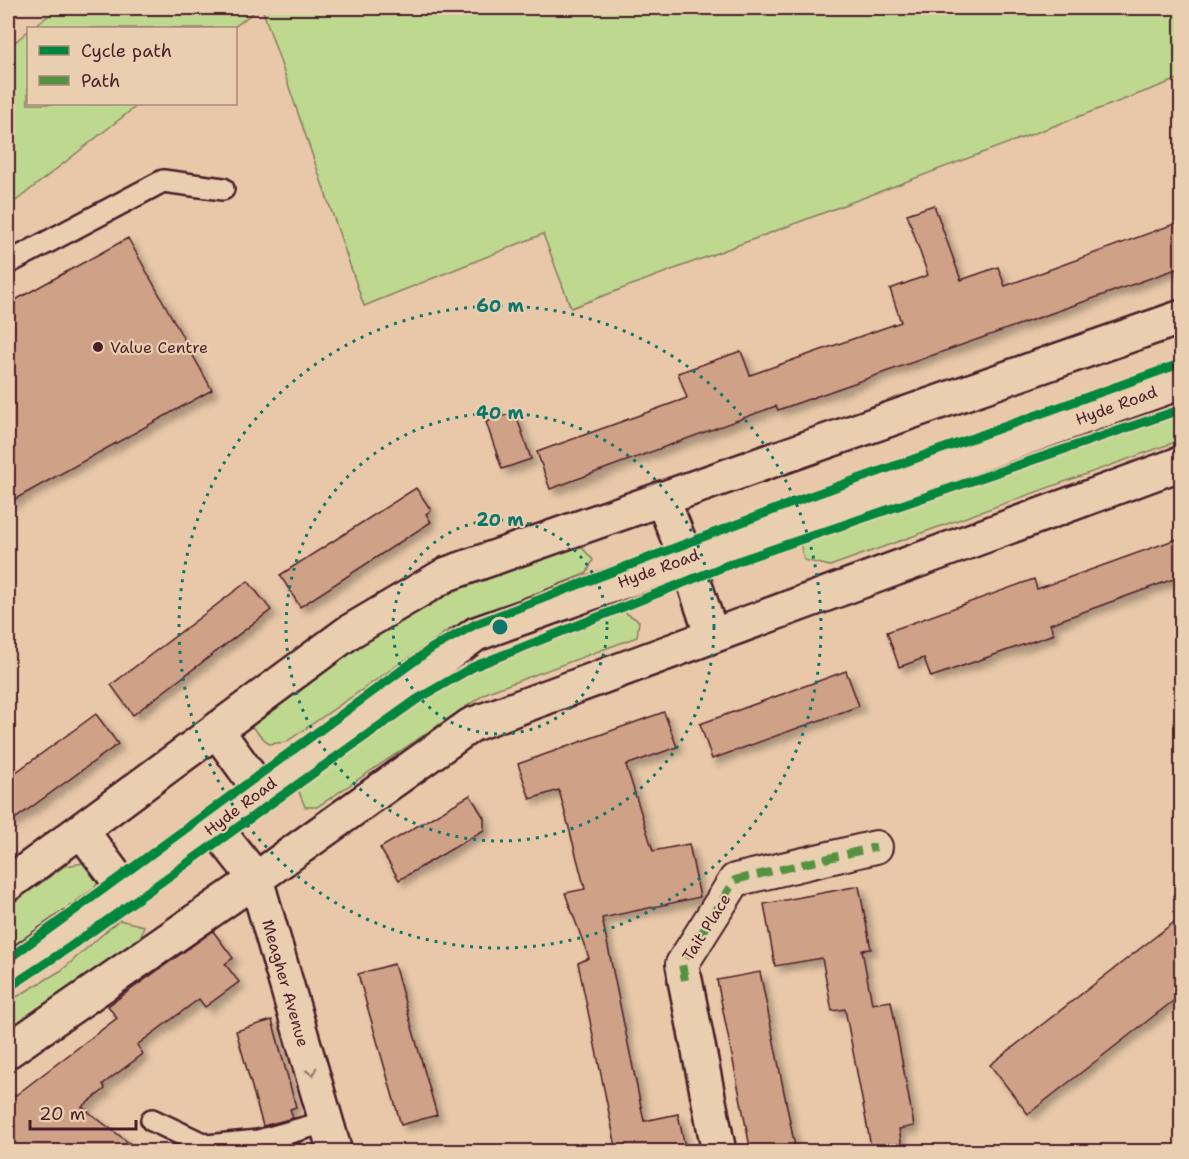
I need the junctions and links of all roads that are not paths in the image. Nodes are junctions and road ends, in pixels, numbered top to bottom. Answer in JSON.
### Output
{"nodes":[{"id":1,"x":223,"y":189,"type":"dead end"},
{"id":2,"x":8,"y":263,"type":"edge"},
{"id":3,"x":1182,"y":317,"type":"edge"},
{"id":4,"x":1182,"y":382,"type":"edge"},
{"id":5,"x":1182,"y":463,"type":"edge"},
{"id":6,"x":662,"y":498,"type":"junction"},
{"id":7,"x":686,"y":558,"type":"junction"},
{"id":8,"x":712,"y":636,"type":"junction"},
{"id":9,"x":217,"y":731,"type":"junction"},
{"id":10,"x":260,"y":790,"type":"junction"},
{"id":11,"x":214,"y":825,"type":"junction"},
{"id":12,"x":81,"y":830,"type":"junction"},
{"id":13,"x":876,"y":847,"type":"dead end"},
{"id":14,"x":256,"y":879,"type":"junction"},
{"id":15,"x":8,"y":884,"type":"edge"},
{"id":16,"x":124,"y":888,"type":"junction"},
{"id":17,"x":8,"y":972,"type":"edge"},
{"id":18,"x":685,"y":980,"type":"joint"},
{"id":19,"x":8,"y":1052,"type":"edge"},
{"id":20,"x":152,"y":1120,"type":"dead end"},
{"id":21,"x":330,"y":1137,"type":"edge"},
{"id":22,"x":719,"y":1152,"type":"edge"}],
"edges":[{"from":1,"to":2,"type":"lane"},
{"from":3,"to":6,"type":"street"},
{"from":4,"to":7,"type":"street","name":"Hyde Road"},
{"from":5,"to":8,"type":"street"},
{"from":6,"to":7,"type":"street"},
{"from":6,"to":9,"type":"street"},
{"from":7,"to":8,"type":"street"},
{"from":7,"to":10,"type":"street","name":"Hyde Road"},
{"from":8,"to":14,"type":"street"},
{"from":9,"to":10,"type":"street"},
{"from":9,"to":12,"type":"street"},
{"from":10,"to":11,"type":"street","name":"Hyde Road"},
{"from":11,"to":14,"type":"street","name":"Meagher Avenue"},
{"from":11,"to":16,"type":"street","name":"Hyde Road"},
{"from":12,"to":15,"type":"street"},
{"from":12,"to":16,"type":"street"},
{"from":13,"to":18,"type":"street","name":"Tait Place"},
{"from":14,"to":19,"type":"street"},
{"from":14,"to":21,"type":"street","name":"Meagher Avenue","one_way":true},
{"from":16,"to":17,"type":"street","name":"Hyde Road"},
{"from":18,"to":22,"type":"street","name":"Tait Place"},
{"from":20,"to":21,"type":"lane"}]}
